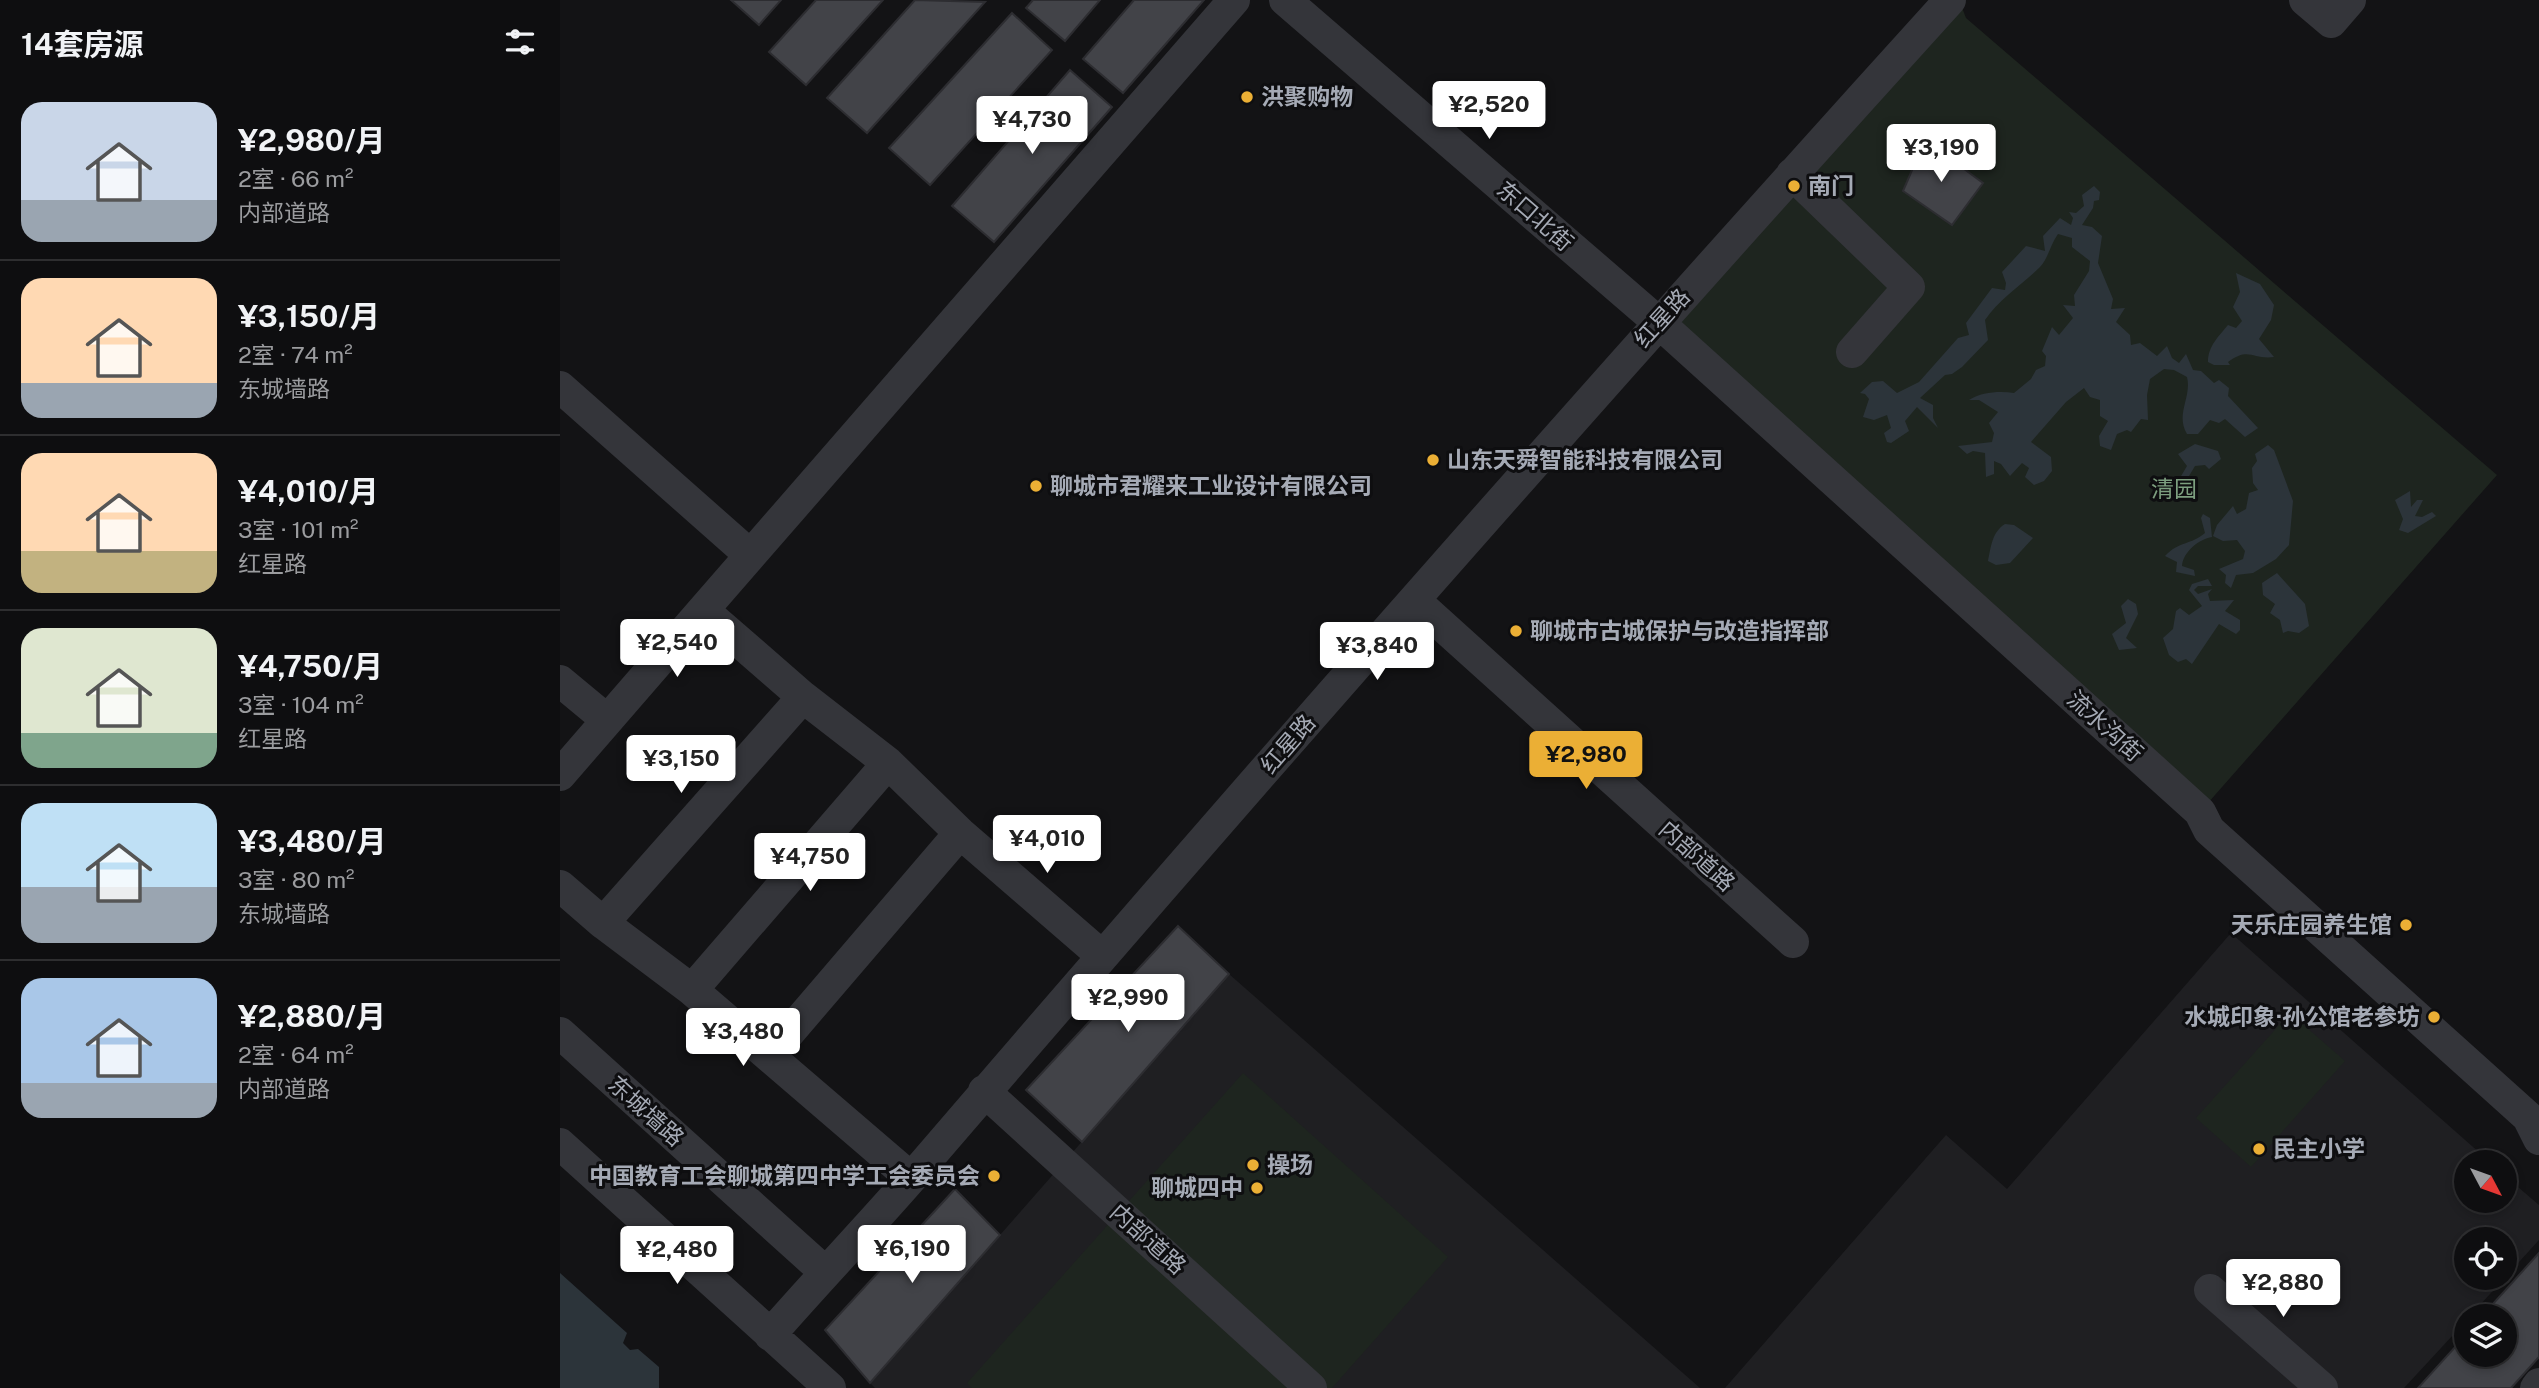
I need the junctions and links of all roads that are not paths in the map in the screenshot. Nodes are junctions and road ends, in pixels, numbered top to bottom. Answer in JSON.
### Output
{"nodes":[{"id":1,"x":1234,"y":0,"type":"edge"},
{"id":2,"x":1285,"y":0,"type":"edge"},
{"id":3,"x":1950,"y":0,"type":"edge"},
{"id":4,"x":2305,"y":0,"type":"edge"},
{"id":5,"x":2350,"y":0,"type":"edge"},
{"id":6,"x":1792,"y":174,"type":"junction"},
{"id":7,"x":1658,"y":322,"type":"junction"},
{"id":8,"x":1852,"y":352,"type":"dead end"},
{"id":9,"x":560,"y":387,"type":"edge"},
{"id":10,"x":750,"y":555,"type":"junction"},
{"id":11,"x":1414,"y":600,"type":"junction"},
{"id":12,"x":703,"y":610,"type":"junction"},
{"id":13,"x":560,"y":681,"type":"edge"},
{"id":14,"x":803,"y":697,"type":"junction"},
{"id":15,"x":607,"y":720,"type":"junction"},
{"id":16,"x":888,"y":763,"type":"junction"},
{"id":17,"x":560,"y":775,"type":"edge"},
{"id":18,"x":960,"y":834,"type":"junction"},
{"id":19,"x":560,"y":886,"type":"edge"},
{"id":20,"x":603,"y":923,"type":"junction"},
{"id":21,"x":1793,"y":942,"type":"dead end"},
{"id":22,"x":1101,"y":955,"type":"junction"},
{"id":23,"x":692,"y":990,"type":"junction"},
{"id":24,"x":560,"y":1034,"type":"edge"},
{"id":25,"x":769,"y":1056,"type":"junction"},
{"id":26,"x":984,"y":1091,"type":"junction"},
{"id":27,"x":2539,"y":1138,"type":"edge"},
{"id":28,"x":560,"y":1144,"type":"edge"},
{"id":29,"x":911,"y":1178,"type":"junction"},
{"id":30,"x":825,"y":1272,"type":"junction"},
{"id":31,"x":2210,"y":1290,"type":"dead end"},
{"id":32,"x":770,"y":1335,"type":"junction"},
{"id":33,"x":830,"y":1388,"type":"edge"},
{"id":34,"x":1311,"y":1388,"type":"edge"},
{"id":35,"x":2322,"y":1388,"type":"edge"}],
"edges":[{"from":1,"to":10,"type":"street"},
{"from":2,"to":7,"type":"street","name":"东口北街"},
{"from":3,"to":6,"type":"street","name":"红星路"},
{"from":4,"to":5,"type":"street"},
{"from":6,"to":7,"type":"street","name":"红星路"},
{"from":6,"to":8,"type":"street"},
{"from":7,"to":11,"type":"street","name":"红星路"},
{"from":7,"to":27,"type":"street","name":"流水沟街"},
{"from":9,"to":10,"type":"street"},
{"from":10,"to":12,"type":"street"},
{"from":11,"to":21,"type":"street","name":"内部道路"},
{"from":11,"to":22,"type":"street","name":"红星路"},
{"from":12,"to":14,"type":"street"},
{"from":12,"to":15,"type":"street"},
{"from":13,"to":15,"type":"street"},
{"from":14,"to":16,"type":"street"},
{"from":14,"to":20,"type":"street"},
{"from":15,"to":17,"type":"street"},
{"from":16,"to":18,"type":"street"},
{"from":16,"to":23,"type":"street"},
{"from":18,"to":22,"type":"street"},
{"from":18,"to":25,"type":"street"},
{"from":19,"to":20,"type":"street"},
{"from":20,"to":23,"type":"street"},
{"from":22,"to":26,"type":"street","name":"红星路"},
{"from":23,"to":25,"type":"street"},
{"from":24,"to":30,"type":"street","name":"东城墙路"},
{"from":25,"to":29,"type":"street"},
{"from":26,"to":29,"type":"street","name":"红星路"},
{"from":26,"to":34,"type":"street","name":"内部道路"},
{"from":28,"to":32,"type":"street"},
{"from":29,"to":30,"type":"street","name":"红星路"},
{"from":30,"to":32,"type":"street","name":"红星路"},
{"from":31,"to":35,"type":"street"},
{"from":32,"to":33,"type":"street"}]}
